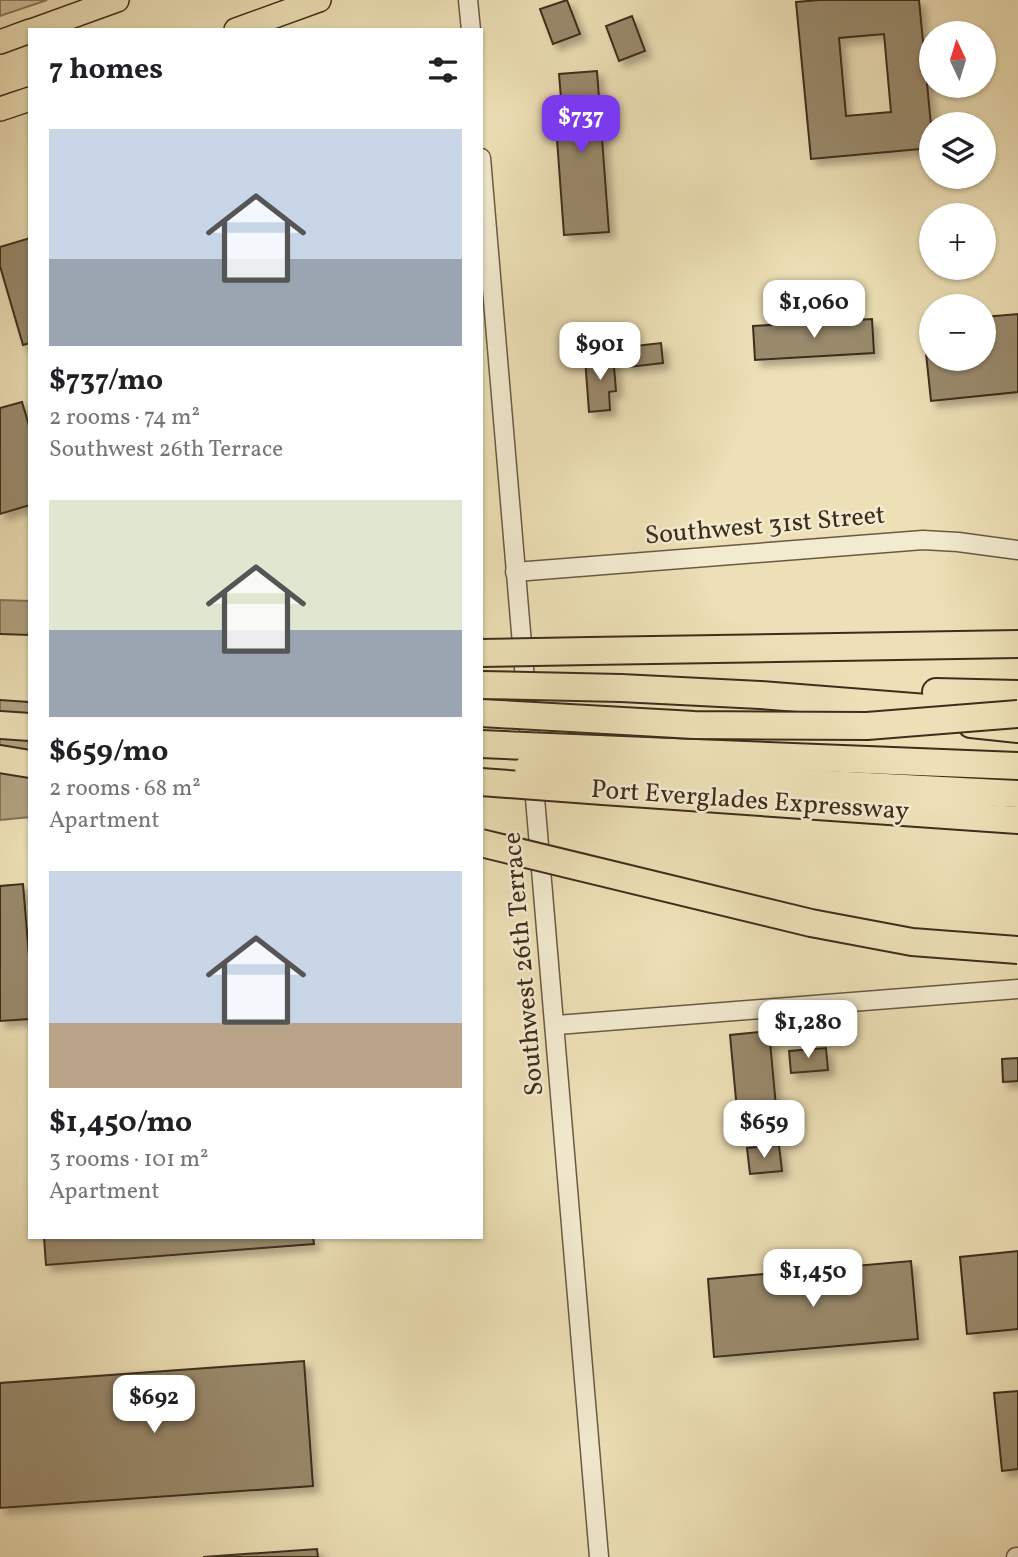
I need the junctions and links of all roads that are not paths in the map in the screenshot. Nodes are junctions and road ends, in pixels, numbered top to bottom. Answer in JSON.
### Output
{"nodes":[{"id":1,"x":117,"y":0,"type":"edge"},
{"id":2,"x":319,"y":0,"type":"edge"},
{"id":3,"x":468,"y":0,"type":"edge"},
{"id":4,"x":40,"y":28,"type":"edge"},
{"id":5,"x":242,"y":28,"type":"edge"},
{"id":6,"x":471,"y":28,"type":"edge"},
{"id":7,"x":28,"y":32,"type":"edge"},
{"id":8,"x":0,"y":42,"type":"edge"},
{"id":9,"x":28,"y":100,"type":"edge"},
{"id":10,"x":0,"y":109,"type":"edge"},
{"id":11,"x":483,"y":182,"type":"edge"},
{"id":12,"x":1018,"y":550,"type":"edge"},
{"id":13,"x":515,"y":572,"type":"junction"},
{"id":14,"x":1018,"y":644,"type":"edge"},
{"id":15,"x":0,"y":648,"type":"edge"},
{"id":16,"x":28,"y":649,"type":"edge"},
{"id":17,"x":483,"y":653,"type":"edge"},
{"id":18,"x":0,"y":667,"type":"edge"},
{"id":19,"x":28,"y":668,"type":"edge"},
{"id":20,"x":483,"y":685,"type":"edge"},
{"id":21,"x":0,"y":686,"type":"edge"},
{"id":22,"x":28,"y":688,"type":"edge"},
{"id":23,"x":621,"y":688,"type":"junction"},
{"id":24,"x":1018,"y":694,"type":"edge"},
{"id":25,"x":760,"y":695,"type":"junction"},
{"id":26,"x":483,"y":713,"type":"edge"},
{"id":27,"x":1018,"y":715,"type":"edge"},
{"id":28,"x":0,"y":725,"type":"edge"},
{"id":29,"x":28,"y":727,"type":"edge"},
{"id":30,"x":1018,"y":729,"type":"edge"},
{"id":31,"x":483,"y":744,"type":"edge"},
{"id":32,"x":0,"y":747,"type":"edge"},
{"id":33,"x":28,"y":749,"type":"edge"},
{"id":34,"x":0,"y":759,"type":"edge"},
{"id":35,"x":28,"y":764,"type":"edge"},
{"id":36,"x":483,"y":765,"type":"edge"},
{"id":37,"x":1018,"y":766,"type":"edge"},
{"id":38,"x":600,"y":771,"type":"junction"},
{"id":39,"x":483,"y":782,"type":"edge"},
{"id":40,"x":1018,"y":794,"type":"edge"},
{"id":41,"x":1018,"y":820,"type":"edge"},
{"id":42,"x":483,"y":843,"type":"edge"},
{"id":43,"x":1018,"y":950,"type":"edge"},
{"id":44,"x":1018,"y":989,"type":"edge"},
{"id":45,"x":557,"y":1026,"type":"junction"},
{"id":46,"x":599,"y":1557,"type":"edge"}],
"edges":[{"from":1,"to":4,"type":"main road"},
{"from":2,"to":5,"type":"main road"},
{"from":3,"to":6,"type":"street"},
{"from":7,"to":8,"type":"main road"},
{"from":9,"to":10,"type":"main road"},
{"from":11,"to":13,"type":"street","name":"Southwest 26th Terrace"},
{"from":12,"to":13,"type":"street","name":"Southwest 31st Street"},
{"from":13,"to":45,"type":"street","name":"Southwest 26th Terrace"},
{"from":14,"to":17,"type":"highway","bridge":true},
{"from":15,"to":16,"type":"highway"},
{"from":18,"to":19,"type":"highway"},
{"from":20,"to":23,"type":"highway","bridge":true},
{"from":21,"to":22,"type":"highway"},
{"from":23,"to":24,"type":"highway"},
{"from":23,"to":25,"type":"highway"},
{"from":25,"to":27,"type":"highway"},
{"from":25,"to":30,"type":"highway"},
{"from":26,"to":27,"type":"highway","bridge":true},
{"from":28,"to":29,"type":"highway"},
{"from":31,"to":38,"type":"highway","bridge":true},
{"from":32,"to":33,"type":"highway"},
{"from":34,"to":35,"type":"highway"},
{"from":36,"to":38,"type":"highway","bridge":true},
{"from":37,"to":38,"type":"highway"},
{"from":38,"to":39,"type":"highway","name":"Port Everglades Expressway","bridge":true},
{"from":38,"to":40,"type":"highway"},
{"from":38,"to":41,"type":"highway","name":"Port Everglades Expressway"},
{"from":42,"to":43,"type":"highway","bridge":true},
{"from":44,"to":45,"type":"street"},
{"from":45,"to":46,"type":"street","name":"Southwest 26th Terrace"}]}
